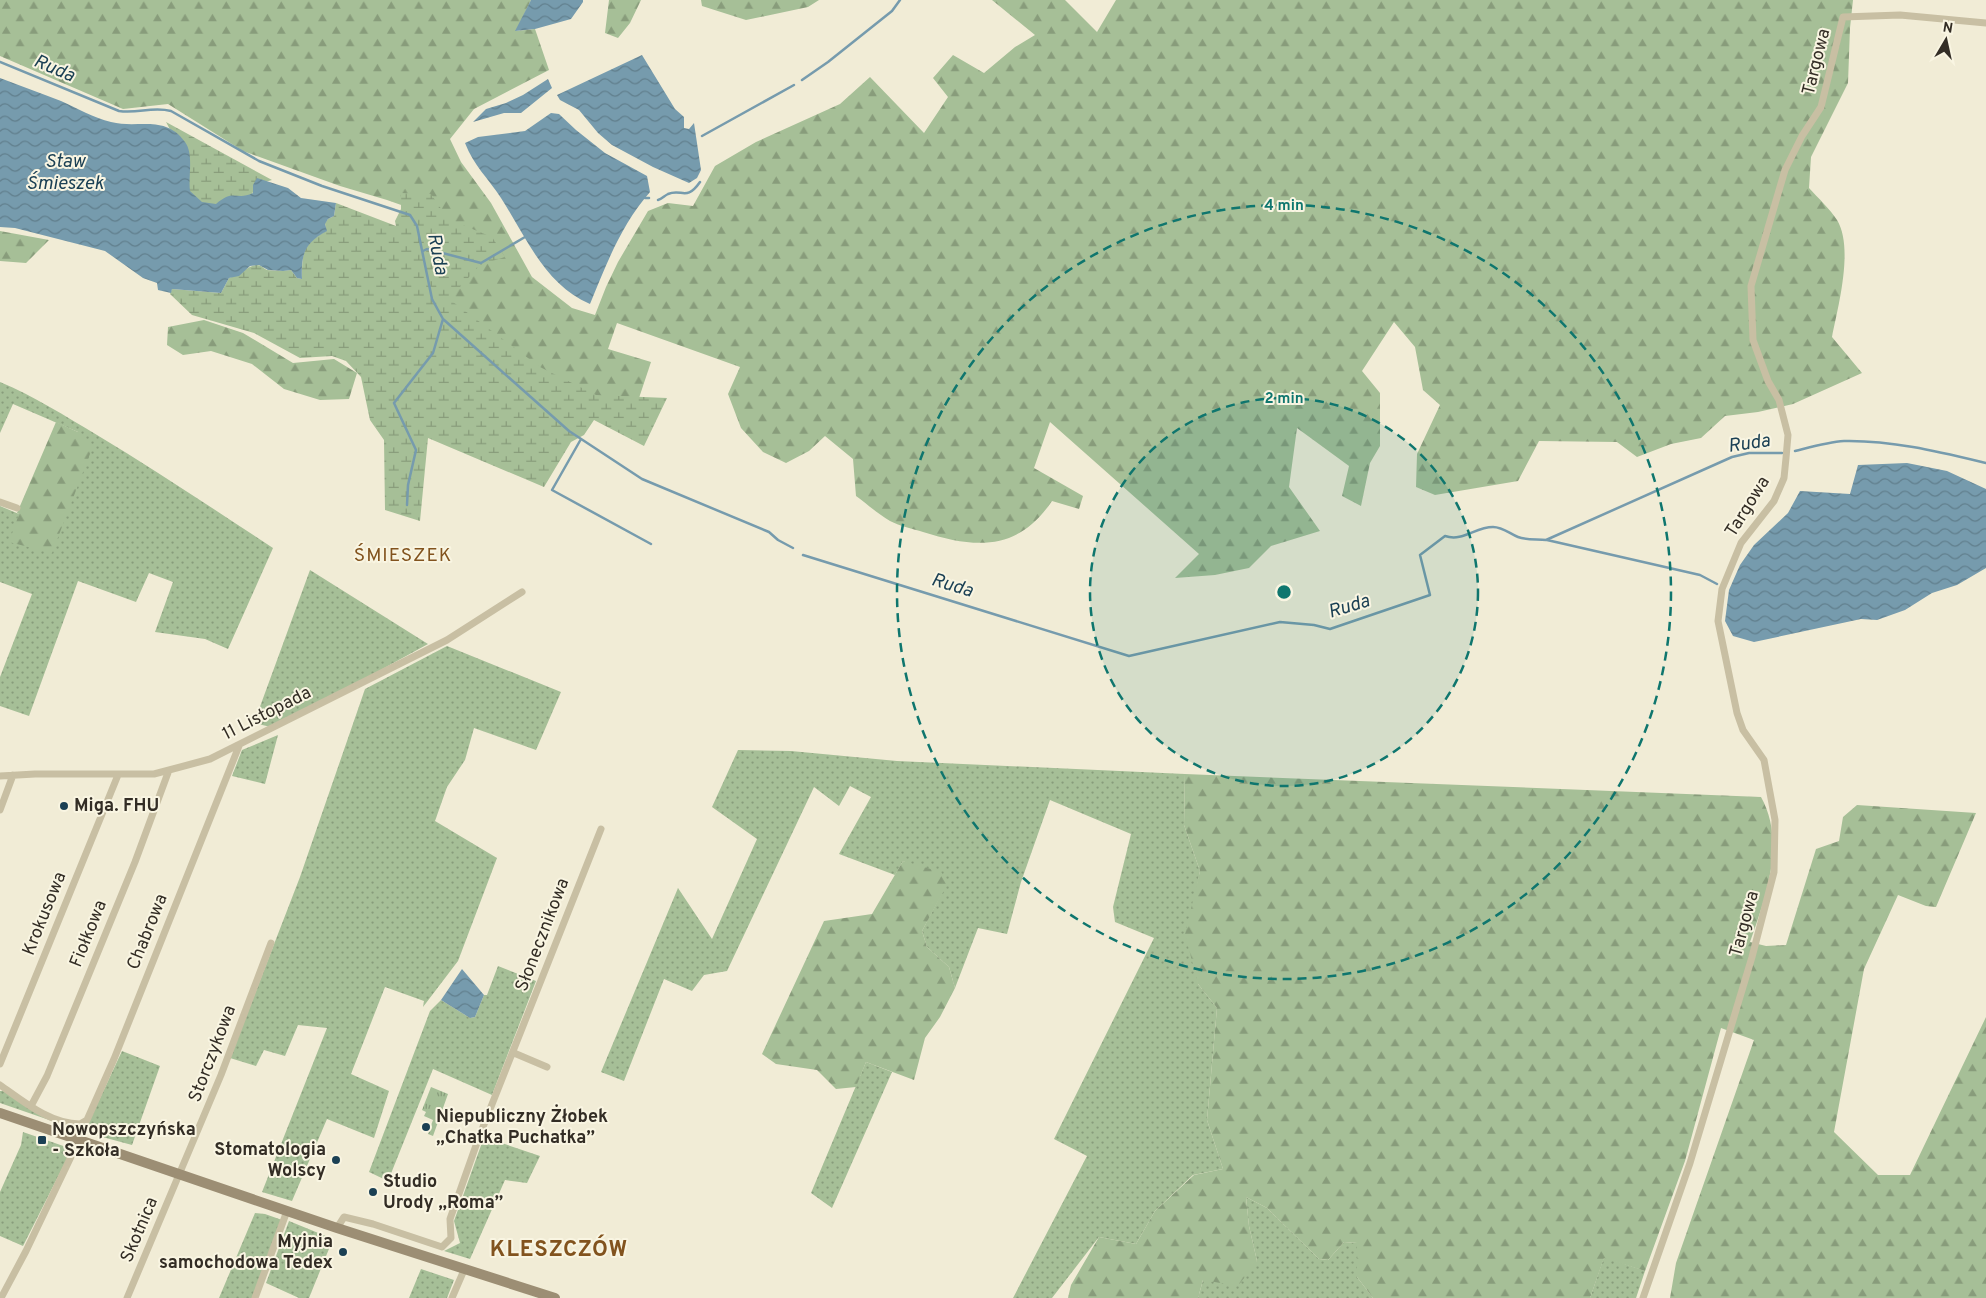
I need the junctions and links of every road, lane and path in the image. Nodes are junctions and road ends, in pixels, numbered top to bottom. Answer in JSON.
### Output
{"nodes":[{"id":1,"x":1986,"y":23,"type":"edge"},
{"id":2,"x":0,"y":502,"type":"edge"},
{"id":3,"x":17,"y":508,"type":"dead end"},
{"id":4,"x":522,"y":592,"type":"dead end"},
{"id":5,"x":239,"y":746,"type":"junction"},
{"id":6,"x":169,"y":770,"type":"junction"},
{"id":7,"x":13,"y":775,"type":"junction"},
{"id":8,"x":118,"y":775,"type":"junction"},
{"id":9,"x":0,"y":776,"type":"edge"},
{"id":10,"x":0,"y":810,"type":"edge"},
{"id":11,"x":601,"y":829,"type":"dead end"},
{"id":12,"x":271,"y":944,"type":"dead end"},
{"id":13,"x":514,"y":1053,"type":"junction"},
{"id":14,"x":0,"y":1064,"type":"edge"},
{"id":15,"x":547,"y":1067,"type":"dead end"},
{"id":16,"x":0,"y":1085,"type":"edge"},
{"id":17,"x":31,"y":1106,"type":"junction"},
{"id":18,"x":0,"y":1113,"type":"edge"},
{"id":19,"x":79,"y":1140,"type":"junction"},
{"id":20,"x":181,"y":1174,"type":"junction"},
{"id":21,"x":287,"y":1211,"type":"junction"},
{"id":22,"x":337,"y":1228,"type":"junction"},
{"id":23,"x":464,"y":1270,"type":"junction"},
{"id":24,"x":1,"y":1298,"type":"edge"},
{"id":25,"x":127,"y":1298,"type":"edge"},
{"id":26,"x":255,"y":1298,"type":"edge"},
{"id":27,"x":452,"y":1298,"type":"edge"},
{"id":28,"x":554,"y":1298,"type":"edge"},
{"id":29,"x":1643,"y":1298,"type":"edge"}],
"edges":[{"from":1,"to":29,"type":"street","name":"Targowa"},
{"from":2,"to":3,"type":"street"},
{"from":4,"to":5,"type":"street","name":"11 Listopada"},
{"from":5,"to":6,"type":"street","name":"11 Listopada"},
{"from":5,"to":17,"type":"street","name":"Chabrowa"},
{"from":6,"to":8,"type":"street","name":"11 Listopada"},
{"from":6,"to":17,"type":"street","name":"Fiołkowa"},
{"from":7,"to":8,"type":"street","name":"11 Listopada"},
{"from":7,"to":9,"type":"street","name":"11 Listopada"},
{"from":7,"to":10,"type":"street"},
{"from":8,"to":14,"type":"street","name":"Krokusowa"},
{"from":11,"to":13,"type":"street","name":"Słonecznikowa"},
{"from":12,"to":20,"type":"street","name":"Storczykowa"},
{"from":13,"to":15,"type":"street"},
{"from":13,"to":22,"type":"street","name":"Słonecznikowa"},
{"from":16,"to":17,"type":"street"},
{"from":18,"to":19,"type":"main road"},
{"from":19,"to":20,"type":"main road"},
{"from":19,"to":24,"type":"street"},
{"from":20,"to":21,"type":"main road"},
{"from":20,"to":25,"type":"street","name":"Skotnica"},
{"from":21,"to":22,"type":"main road"},
{"from":21,"to":26,"type":"street"},
{"from":22,"to":23,"type":"main road"},
{"from":23,"to":27,"type":"street"},
{"from":23,"to":28,"type":"main road"}]}
